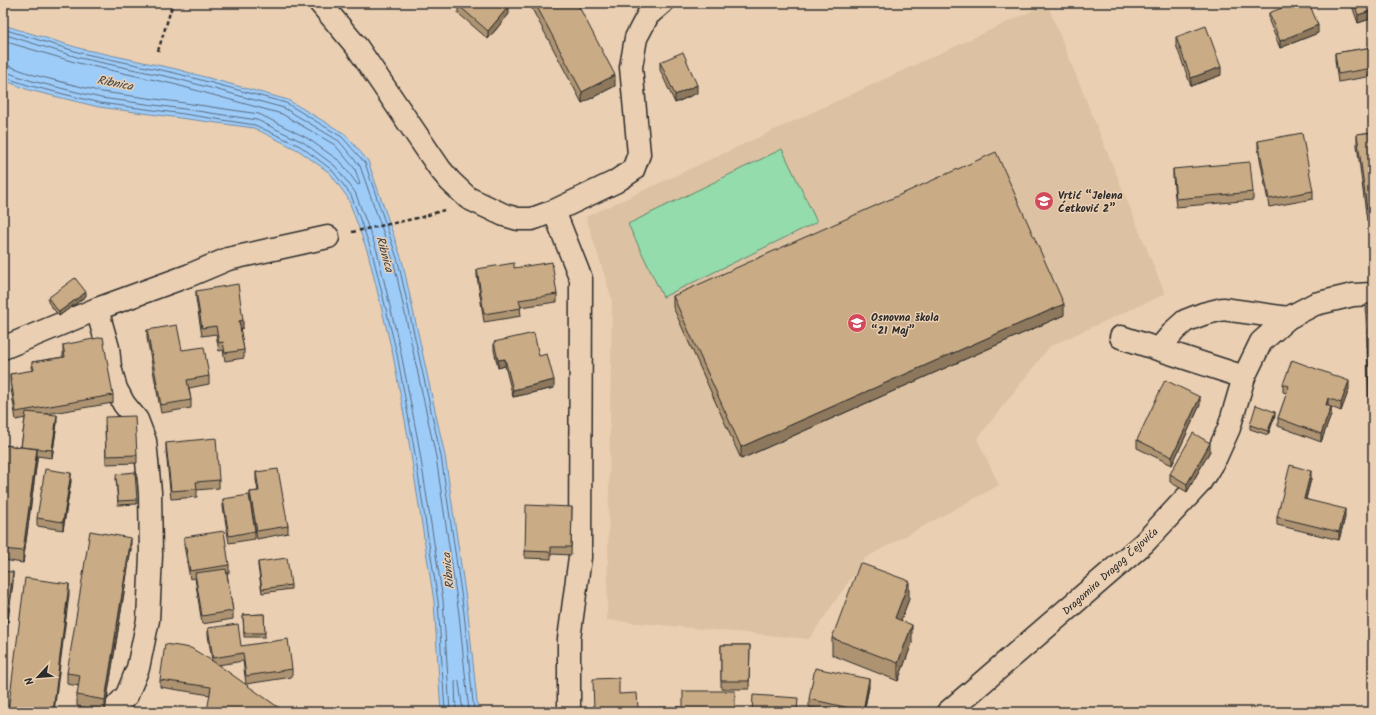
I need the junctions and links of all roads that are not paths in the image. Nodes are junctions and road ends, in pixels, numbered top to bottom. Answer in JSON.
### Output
{"nodes":[{"id":1,"x":320,"y":3,"type":"edge"},
{"id":2,"x":662,"y":3,"type":"edge"},
{"id":3,"x":554,"y":211,"type":"junction"},
{"id":4,"x":328,"y":237,"type":"road end"},
{"id":5,"x":1373,"y":294,"type":"edge"},
{"id":6,"x":97,"y":309,"type":"junction"},
{"id":7,"x":1288,"y":318,"type":"junction"},
{"id":8,"x":1121,"y":337,"type":"dead end"},
{"id":9,"x":3,"y":348,"type":"edge"},
{"id":10,"x":1159,"y":349,"type":"junction"},
{"id":11,"x":1244,"y":377,"type":"junction"},
{"id":12,"x":111,"y":712,"type":"edge"},
{"id":13,"x":569,"y":712,"type":"edge"},
{"id":14,"x":948,"y":712,"type":"edge"}],
"edges":[{"from":1,"to":3,"type":"street"},
{"from":2,"to":3,"type":"street"},
{"from":3,"to":13,"type":"street"},
{"from":4,"to":6,"type":"street"},
{"from":5,"to":7,"type":"street","name":"Dragomira Dragog Čejovića"},
{"from":6,"to":9,"type":"street"},
{"from":6,"to":12,"type":"street"},
{"from":7,"to":10,"type":"street"},
{"from":7,"to":11,"type":"street","name":"Dragomira Dragog Čejovića"},
{"from":8,"to":10,"type":"street"},
{"from":10,"to":11,"type":"street"},
{"from":11,"to":14,"type":"street","name":"Dragomira Dragog Čejovića"}]}
